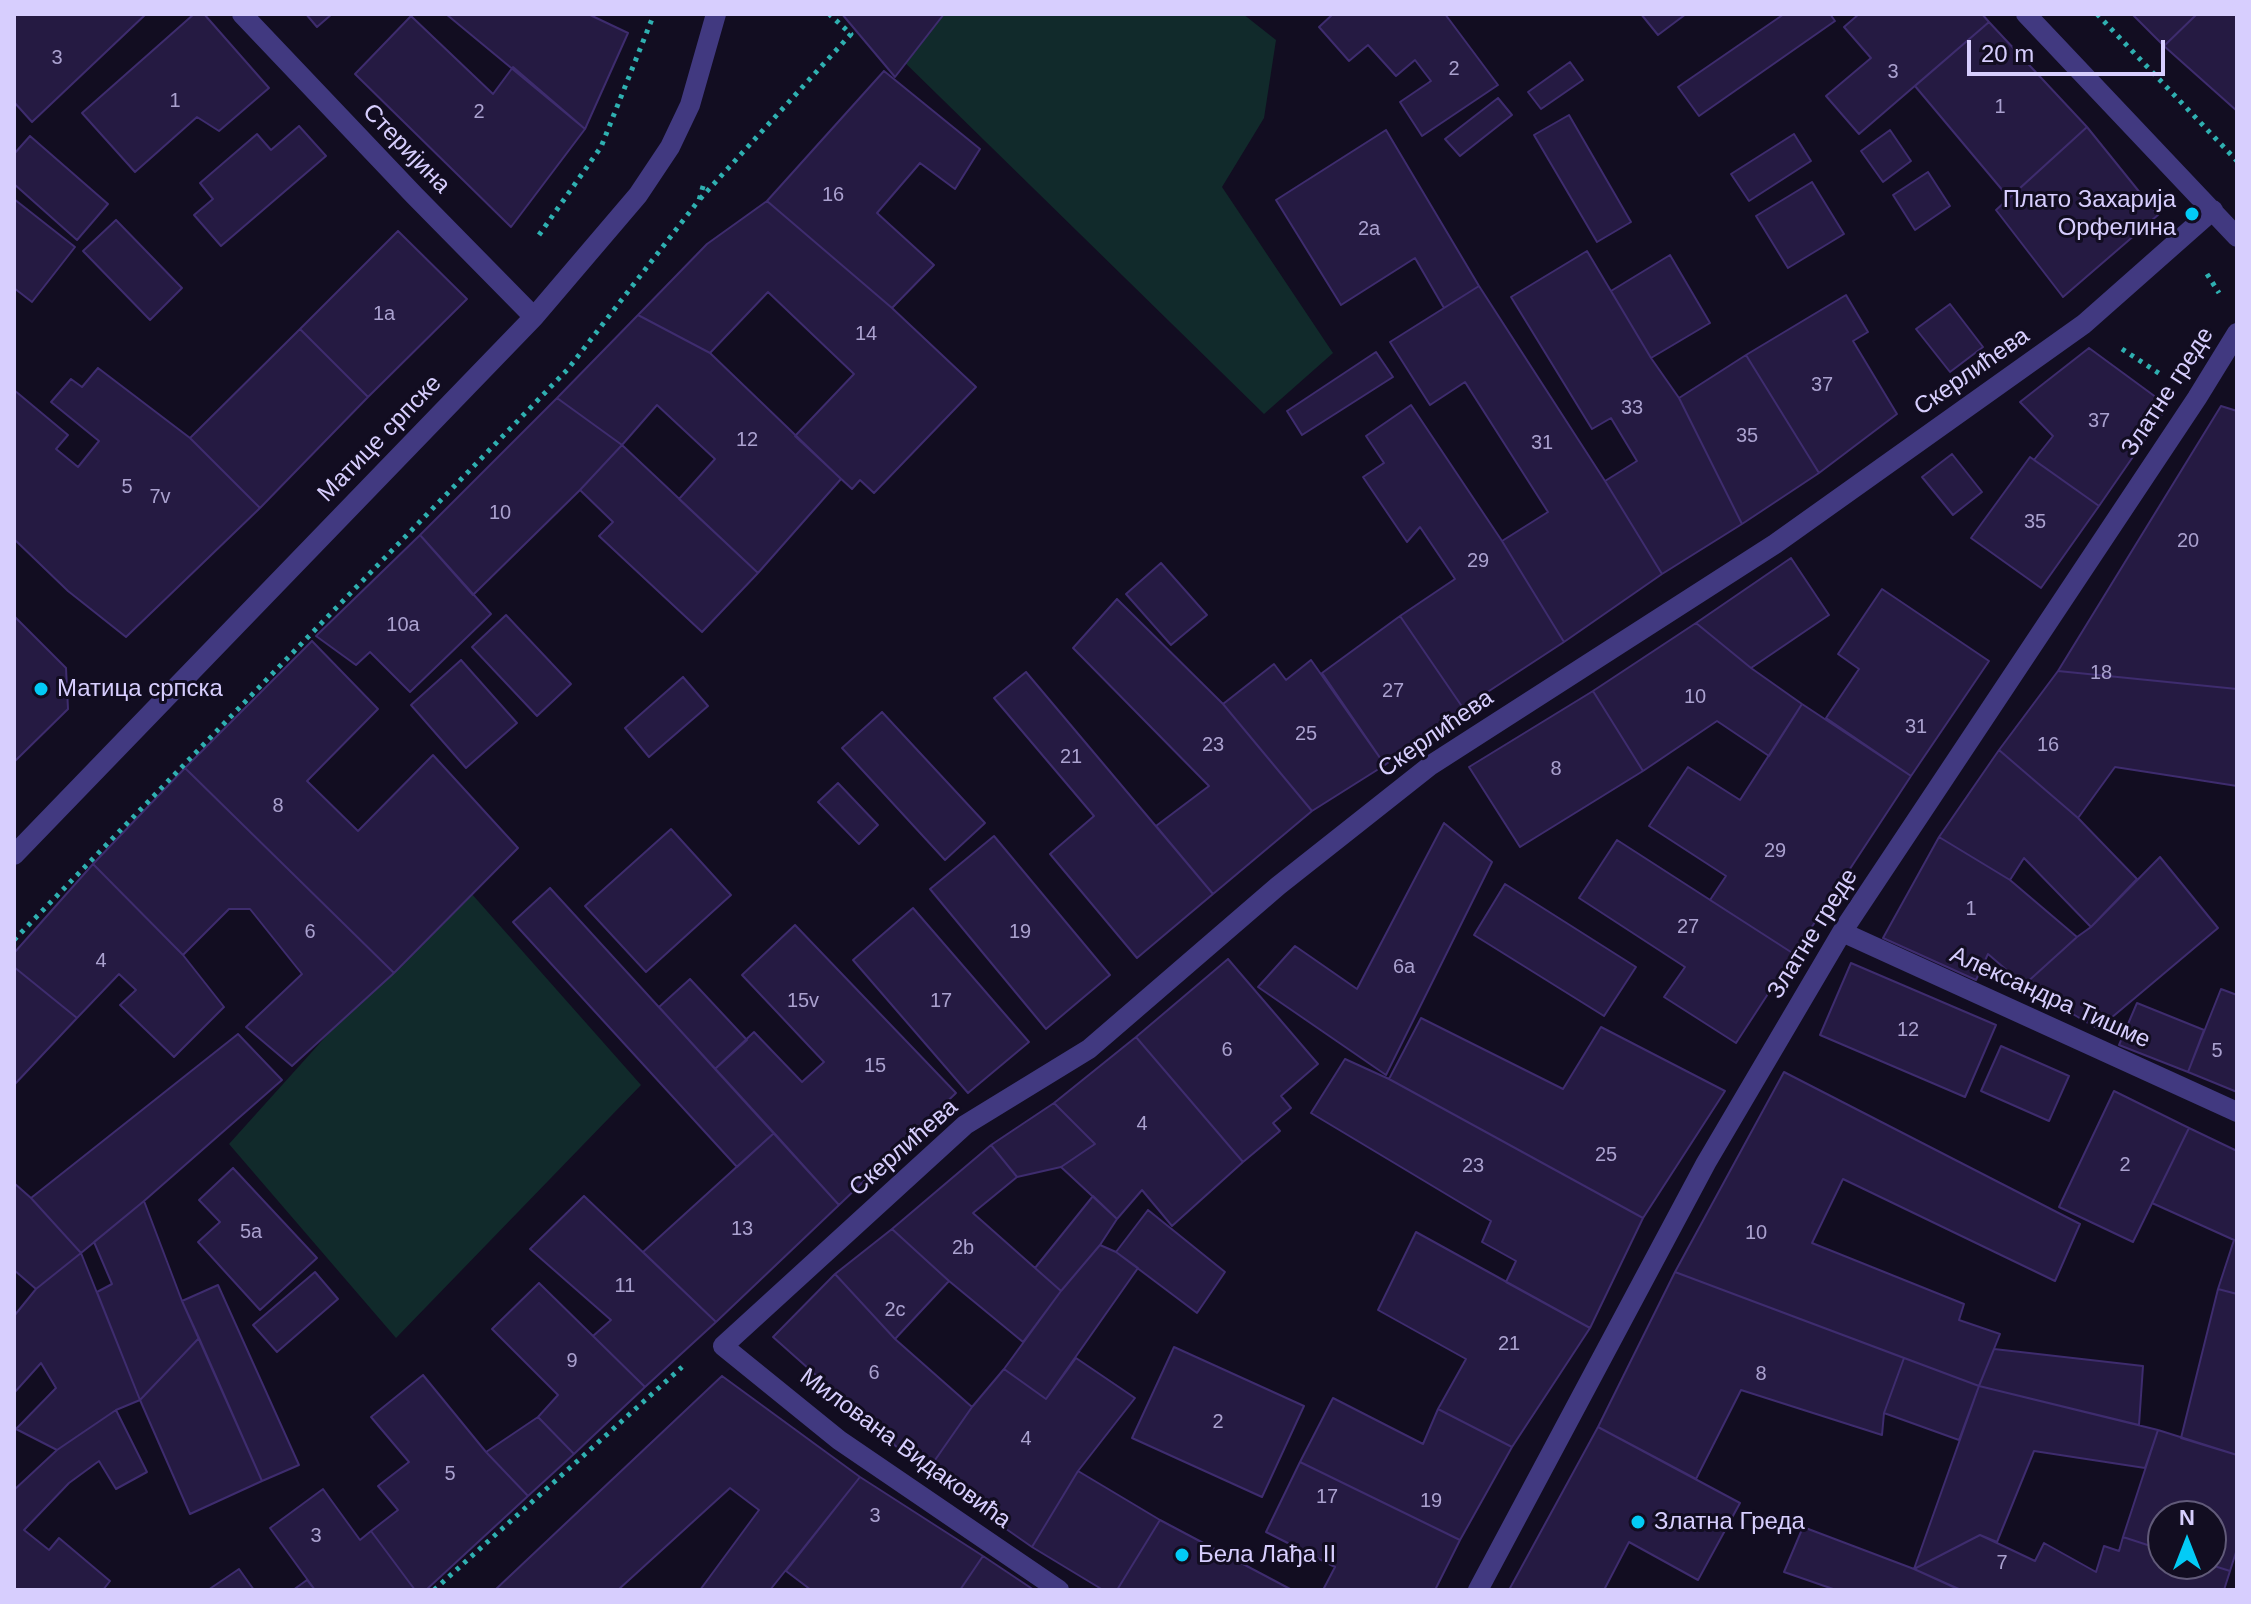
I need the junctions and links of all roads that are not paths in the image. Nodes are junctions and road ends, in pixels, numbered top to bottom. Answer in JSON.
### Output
{"nodes":[{"id":1,"x":242,"y":14,"type":"edge"},
{"id":2,"x":716,"y":14,"type":"edge"},
{"id":3,"x":2026,"y":14,"type":"edge"},
{"id":4,"x":2213,"y":210,"type":"junction"},
{"id":5,"x":2237,"y":237,"type":"edge"},
{"id":6,"x":534,"y":317,"type":"junction"},
{"id":7,"x":2237,"y":333,"type":"edge"},
{"id":8,"x":14,"y":855,"type":"edge"},
{"id":9,"x":1842,"y":932,"type":"junction"},
{"id":10,"x":2237,"y":1112,"type":"edge"},
{"id":11,"x":723,"y":1346,"type":"joint"},
{"id":12,"x":1059,"y":1590,"type":"edge"},
{"id":13,"x":1478,"y":1590,"type":"edge"}],
"edges":[{"from":1,"to":6,"type":"street","name":"Стеријина"},
{"from":2,"to":6,"type":"street","name":"Матице српске"},
{"from":3,"to":4,"type":"street"},
{"from":4,"to":5,"type":"street"},
{"from":4,"to":11,"type":"street","name":"Скерлићева"},
{"from":6,"to":8,"type":"street","name":"Матице српске"},
{"from":7,"to":9,"type":"street","name":"Златне греде"},
{"from":9,"to":10,"type":"street","name":"Александра Тишме"},
{"from":9,"to":13,"type":"street","name":"Златне греде"},
{"from":11,"to":12,"type":"street","name":"Милована Видаковића"}]}
